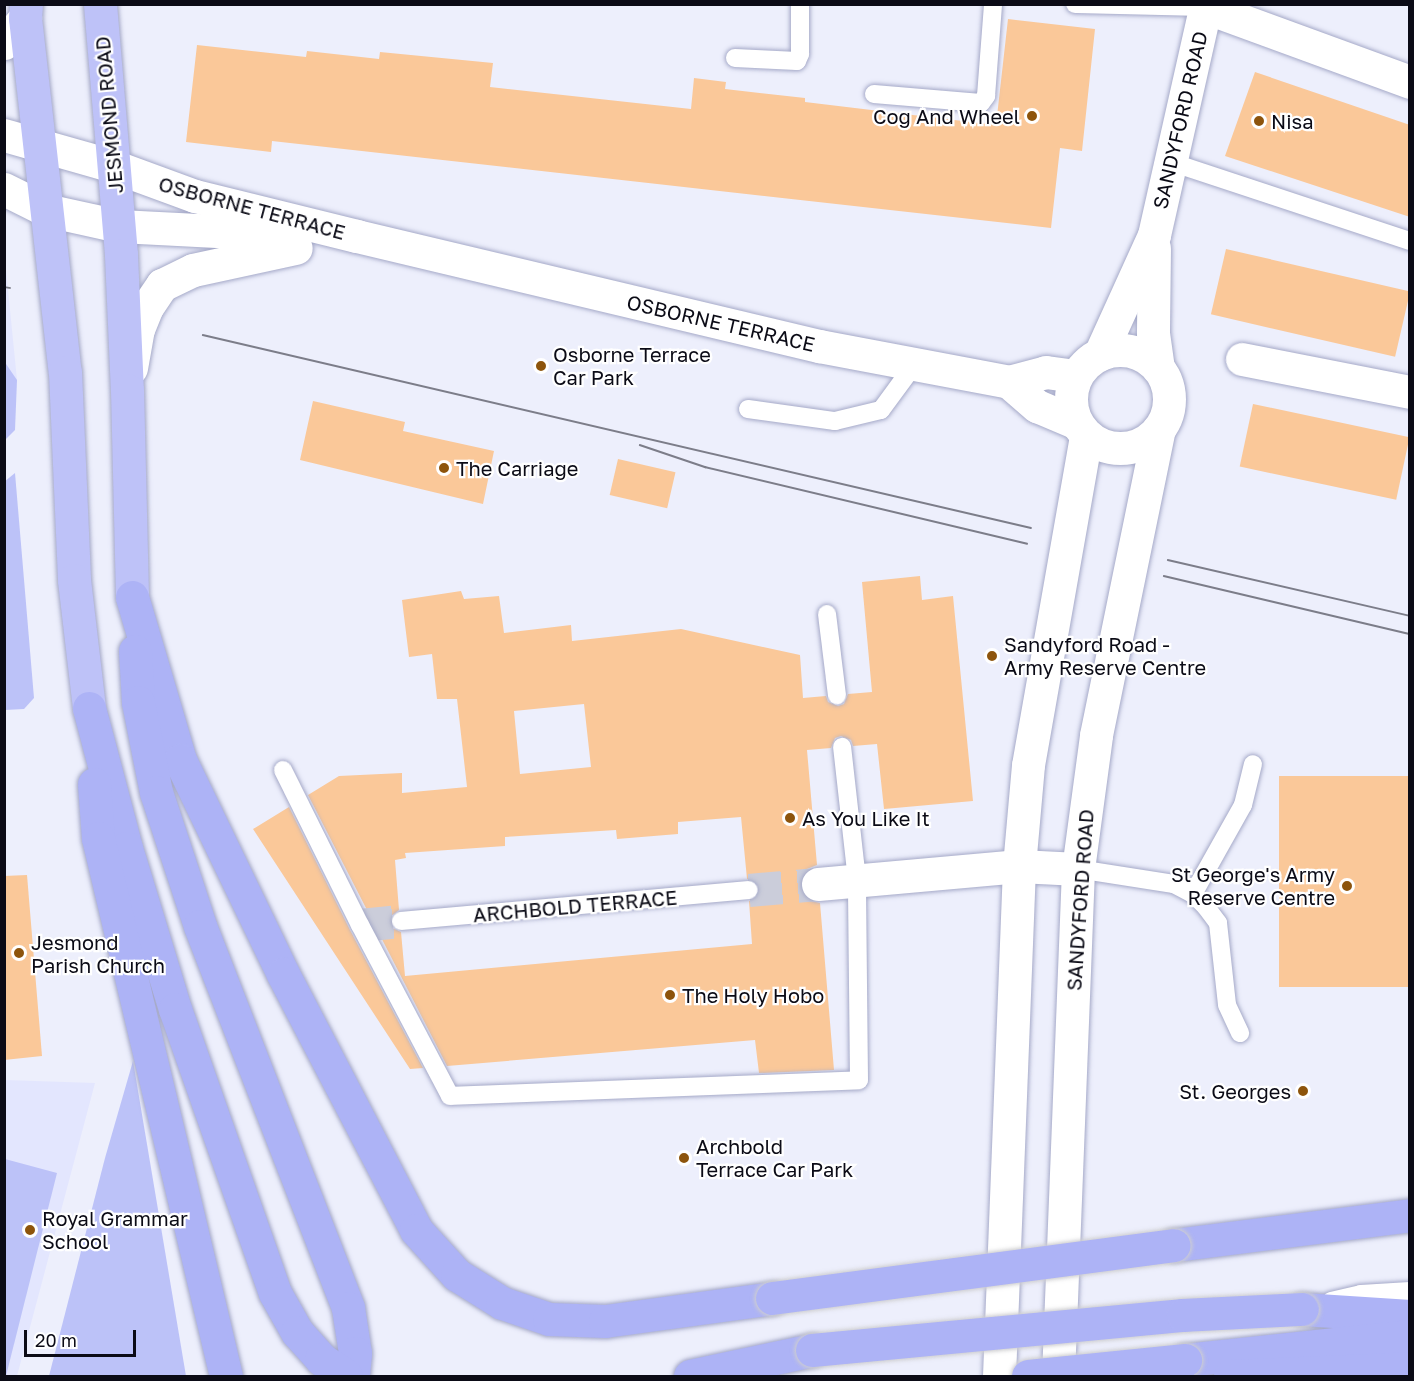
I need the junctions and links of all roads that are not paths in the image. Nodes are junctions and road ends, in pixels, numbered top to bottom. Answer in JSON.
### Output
{"nodes":[{"id":1,"x":100,"y":4,"type":"edge"},
{"id":2,"x":800,"y":4,"type":"edge"},
{"id":3,"x":993,"y":4,"type":"edge"},
{"id":4,"x":1075,"y":4,"type":"edge"},
{"id":5,"x":1206,"y":6,"type":"edge"},
{"id":6,"x":26,"y":9,"type":"edge"},
{"id":7,"x":4,"y":44,"type":"edge"},
{"id":8,"x":735,"y":58,"type":"dead end"},
{"id":9,"x":1410,"y":82,"type":"edge"},
{"id":10,"x":874,"y":94,"type":"dead end"},
{"id":11,"x":4,"y":135,"type":"edge"},
{"id":12,"x":40,"y":144,"type":"junction"},
{"id":13,"x":1171,"y":162,"type":"junction"},
{"id":14,"x":114,"y":166,"type":"junction"},
{"id":15,"x":4,"y":189,"type":"edge"},
{"id":16,"x":46,"y":210,"type":"junction"},
{"id":17,"x":119,"y":226,"type":"junction"},
{"id":18,"x":1154,"y":235,"type":"junction"},
{"id":19,"x":357,"y":236,"type":"junction"},
{"id":20,"x":1410,"y":242,"type":"edge"},
{"id":21,"x":1100,"y":354,"type":"junction"},
{"id":22,"x":1242,"y":359,"type":"dead end"},
{"id":23,"x":914,"y":365,"type":"junction"},
{"id":24,"x":1158,"y":368,"type":"junction"},
{"id":25,"x":1076,"y":376,"type":"junction"},
{"id":26,"x":1009,"y":382,"type":"junction"},
{"id":27,"x":127,"y":390,"type":"junction"},
{"id":28,"x":1410,"y":392,"type":"edge"},
{"id":29,"x":748,"y":409,"type":"dead end"},
{"id":30,"x":1082,"y":429,"type":"junction"},
{"id":31,"x":1159,"y":429,"type":"junction"},
{"id":32,"x":132,"y":597,"type":"junction"},
{"id":33,"x":827,"y":614,"type":"dead end"},
{"id":34,"x":837,"y":695,"type":"dead end"},
{"id":35,"x":89,"y":708,"type":"junction"},
{"id":36,"x":842,"y":747,"type":"dead end"},
{"id":37,"x":1253,"y":764,"type":"dead end"},
{"id":38,"x":283,"y":770,"type":"dead end"},
{"id":39,"x":1019,"y":866,"type":"junction"},
{"id":40,"x":1078,"y":870,"type":"junction"},
{"id":41,"x":857,"y":880,"type":"junction"},
{"id":42,"x":818,"y":884,"type":"tunnel mouth"},
{"id":43,"x":749,"y":890,"type":"tunnel mouth"},
{"id":44,"x":1193,"y":894,"type":"junction"},
{"id":45,"x":401,"y":921,"type":"tunnel mouth"},
{"id":46,"x":1240,"y":1033,"type":"dead end"},
{"id":47,"x":1410,"y":1215,"type":"edge"},
{"id":48,"x":1410,"y":1291,"type":"edge"},
{"id":49,"x":1302,"y":1309,"type":"junction"},
{"id":50,"x":1410,"y":1316,"type":"edge"},
{"id":51,"x":1410,"y":1336,"type":"edge"},
{"id":52,"x":1410,"y":1368,"type":"edge"},
{"id":53,"x":226,"y":1377,"type":"edge"},
{"id":54,"x":346,"y":1377,"type":"edge"},
{"id":55,"x":353,"y":1377,"type":"edge"},
{"id":56,"x":690,"y":1377,"type":"edge"},
{"id":57,"x":999,"y":1377,"type":"edge"},
{"id":58,"x":1028,"y":1377,"type":"edge"},
{"id":59,"x":1058,"y":1377,"type":"edge"},
{"id":60,"x":1230,"y":1377,"type":"edge"}],
"edges":[{"from":1,"to":14,"type":"highway","name":"JESMOND ROAD"},
{"from":2,"to":8,"type":"lane"},
{"from":3,"to":10,"type":"lane"},
{"from":4,"to":5,"type":"lane"},
{"from":5,"to":9,"type":"main road"},
{"from":5,"to":13,"type":"main road","name":"SANDYFORD ROAD"},
{"from":6,"to":7,"type":"main road"},
{"from":6,"to":12,"type":"highway"},
{"from":11,"to":12,"type":"main road","name":"OSBORNE TERRACE"},
{"from":12,"to":14,"type":"main road","name":"OSBORNE TERRACE"},
{"from":12,"to":16,"type":"highway"},
{"from":13,"to":18,"type":"main road","name":"SANDYFORD ROAD"},
{"from":13,"to":20,"type":"lane"},
{"from":14,"to":17,"type":"highway","name":"JESMOND ROAD"},
{"from":14,"to":19,"type":"main road","name":"OSBORNE TERRACE"},
{"from":15,"to":16,"type":"main road","name":"OSBORNE TERRACE"},
{"from":16,"to":17,"type":"main road","name":"OSBORNE TERRACE"},
{"from":16,"to":35,"type":"highway"},
{"from":17,"to":19,"type":"main road","name":"OSBORNE TERRACE"},
{"from":17,"to":27,"type":"highway","name":"JESMOND ROAD"},
{"from":18,"to":21,"type":"main road","name":"SANDYFORD ROAD"},
{"from":18,"to":24,"type":"main road","name":"SANDYFORD ROAD"},
{"from":19,"to":23,"type":"main road","name":"OSBORNE TERRACE"},
{"from":19,"to":27,"type":"main road"},
{"from":21,"to":24,"type":"main road"},
{"from":21,"to":25,"type":"main road"},
{"from":22,"to":28,"type":"main road"},
{"from":23,"to":26,"type":"main road","name":"OSBORNE TERRACE"},
{"from":23,"to":29,"type":"lane"},
{"from":24,"to":31,"type":"main road"},
{"from":25,"to":26,"type":"main road"},
{"from":25,"to":30,"type":"main road"},
{"from":26,"to":30,"type":"main road"},
{"from":27,"to":32,"type":"highway","name":"JESMOND ROAD"},
{"from":30,"to":31,"type":"main road"},
{"from":30,"to":39,"type":"main road"},
{"from":31,"to":40,"type":"main road","name":"SANDYFORD ROAD"},
{"from":32,"to":47,"type":"highway","bridge":true},
{"from":32,"to":55,"type":"highway"},
{"from":33,"to":34,"type":"lane"},
{"from":35,"to":53,"type":"highway"},
{"from":35,"to":54,"type":"highway"},
{"from":36,"to":41,"type":"lane"},
{"from":37,"to":44,"type":"lane"},
{"from":38,"to":41,"type":"lane"},
{"from":39,"to":40,"type":"main road"},
{"from":39,"to":41,"type":"main road"},
{"from":39,"to":57,"type":"main road"},
{"from":40,"to":44,"type":"lane"},
{"from":40,"to":59,"type":"main road","name":"SANDYFORD ROAD"},
{"from":41,"to":42,"type":"main road"},
{"from":43,"to":45,"type":"lane","name":"ARCHBOLD TERRACE"},
{"from":44,"to":46,"type":"lane"},
{"from":48,"to":49,"type":"lane"},
{"from":49,"to":50,"type":"highway"},
{"from":49,"to":56,"type":"highway","bridge":true},
{"from":51,"to":58,"type":"highway","bridge":true},
{"from":52,"to":60,"type":"highway"}]}
